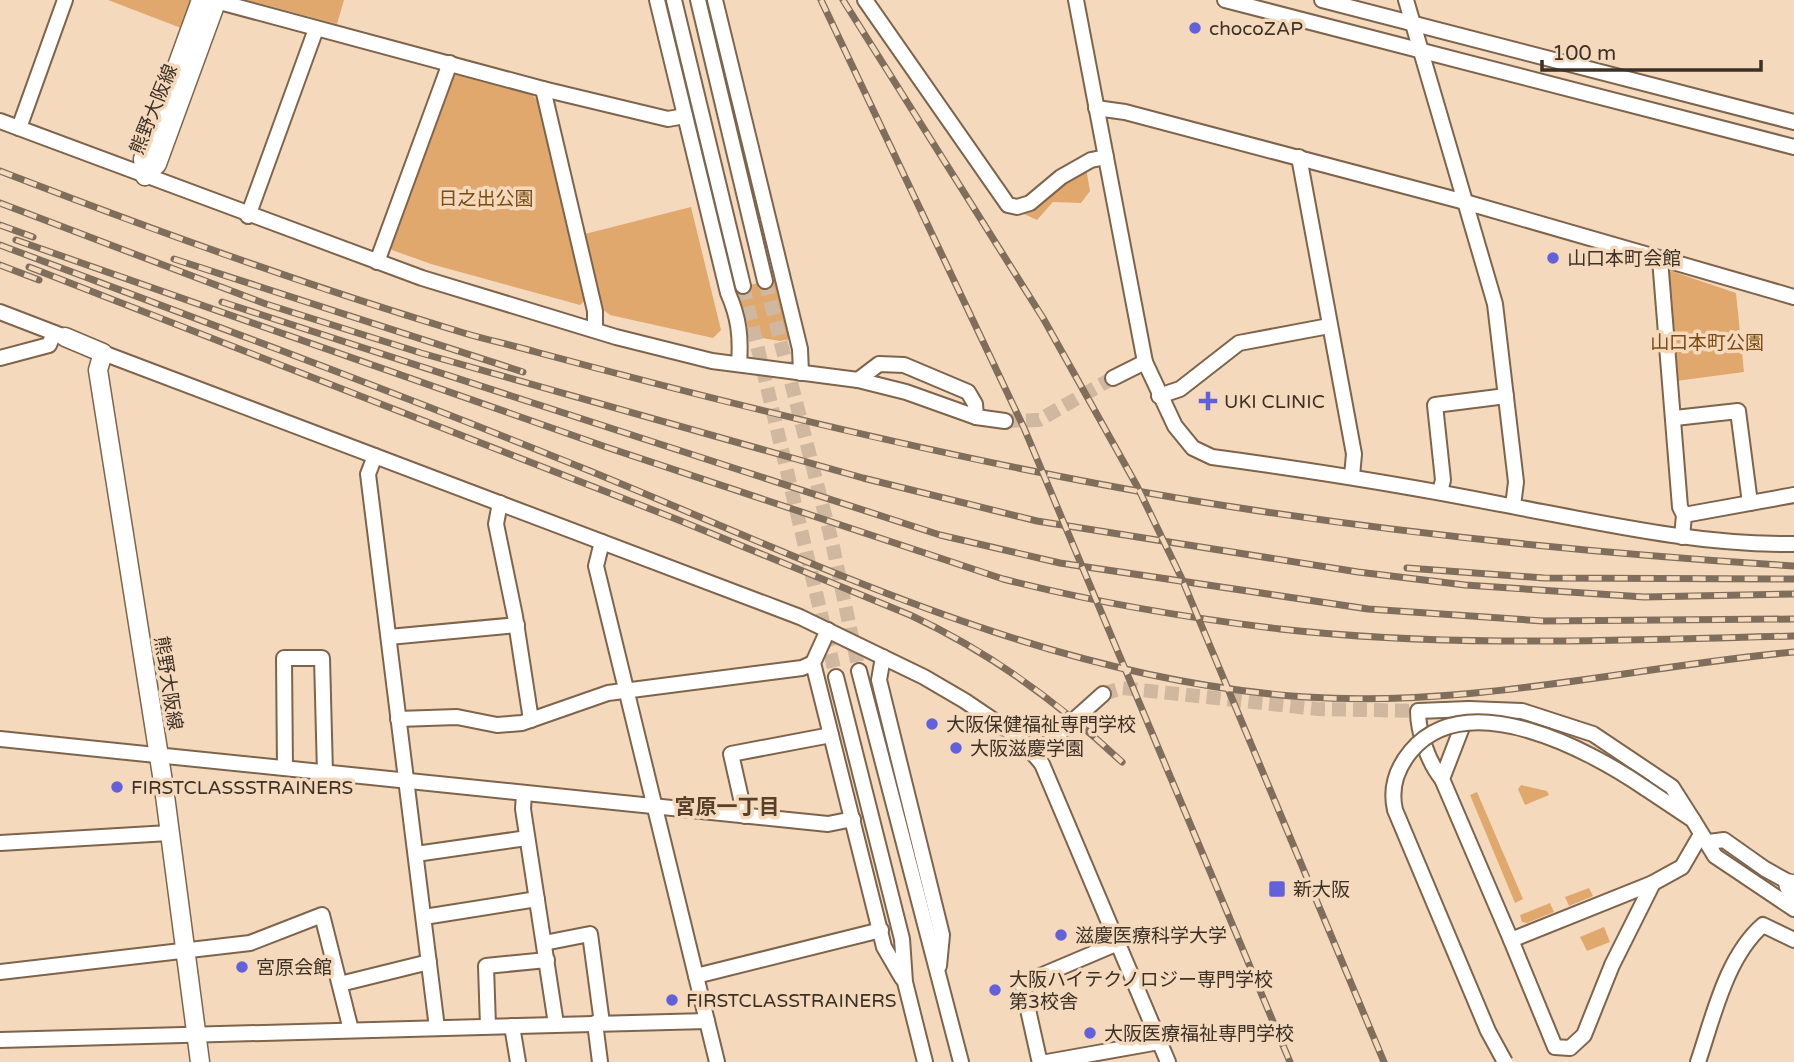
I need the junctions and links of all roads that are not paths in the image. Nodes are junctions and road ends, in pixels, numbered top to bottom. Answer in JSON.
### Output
{"nodes":[{"id":1,"x":65,"y":0,"type":"edge"},
{"id":2,"x":657,"y":0,"type":"edge"},
{"id":3,"x":674,"y":0,"type":"edge"},
{"id":4,"x":698,"y":0,"type":"edge"},
{"id":5,"x":715,"y":0,"type":"edge"},
{"id":6,"x":865,"y":0,"type":"edge"},
{"id":7,"x":1076,"y":0,"type":"edge"},
{"id":8,"x":1225,"y":0,"type":"edge"},
{"id":9,"x":1322,"y":0,"type":"edge"},
{"id":10,"x":1406,"y":0,"type":"edge"},
{"id":11,"x":212,"y":1,"type":"edge"},
{"id":12,"x":1414,"y":24,"type":"junction"},
{"id":13,"x":316,"y":29,"type":"junction"},
{"id":14,"x":1420,"y":50,"type":"junction"},
{"id":15,"x":450,"y":63,"type":"junction"},
{"id":16,"x":543,"y":89,"type":"junction"},
{"id":17,"x":1096,"y":108,"type":"junction"},
{"id":18,"x":685,"y":116,"type":"junction"},
{"id":19,"x":0,"y":121,"type":"edge"},
{"id":20,"x":1794,"y":122,"type":"edge"},
{"id":21,"x":19,"y":128,"type":"junction"},
{"id":22,"x":1794,"y":147,"type":"edge"},
{"id":23,"x":1106,"y":157,"type":"junction"},
{"id":24,"x":1299,"y":157,"type":"junction"},
{"id":25,"x":145,"y":176,"type":"junction"},
{"id":26,"x":1465,"y":202,"type":"junction"},
{"id":27,"x":248,"y":216,"type":"junction"},
{"id":28,"x":1660,"y":259,"type":"junction"},
{"id":29,"x":377,"y":262,"type":"junction"},
{"id":30,"x":765,"y":281,"type":"tunnel mouth"},
{"id":31,"x":743,"y":286,"type":"tunnel mouth"},
{"id":32,"x":1794,"y":298,"type":"edge"},
{"id":33,"x":0,"y":312,"type":"edge"},
{"id":34,"x":1329,"y":326,"type":"junction"},
{"id":35,"x":595,"y":328,"type":"junction"},
{"id":36,"x":60,"y":335,"type":"junction"},
{"id":37,"x":103,"y":353,"type":"junction"},
{"id":38,"x":0,"y":358,"type":"edge"},
{"id":39,"x":1145,"y":362,"type":"junction"},
{"id":40,"x":739,"y":364,"type":"junction"},
{"id":41,"x":801,"y":373,"type":"junction"},
{"id":42,"x":1113,"y":378,"type":"tunnel mouth"},
{"id":43,"x":858,"y":380,"type":"junction"},
{"id":44,"x":1159,"y":396,"type":"junction"},
{"id":45,"x":1506,"y":396,"type":"junction"},
{"id":46,"x":976,"y":417,"type":"junction"},
{"id":47,"x":1675,"y":418,"type":"junction"},
{"id":48,"x":1005,"y":421,"type":"tunnel mouth"},
{"id":49,"x":375,"y":456,"type":"junction"},
{"id":50,"x":1352,"y":476,"type":"junction"},
{"id":51,"x":1440,"y":492,"type":"junction"},
{"id":52,"x":1794,"y":495,"type":"edge"},
{"id":53,"x":500,"y":503,"type":"junction"},
{"id":54,"x":1750,"y":503,"type":"junction"},
{"id":55,"x":1513,"y":506,"type":"junction"},
{"id":56,"x":1684,"y":515,"type":"junction"},
{"id":57,"x":1682,"y":537,"type":"junction"},
{"id":58,"x":602,"y":542,"type":"junction"},
{"id":59,"x":1794,"y":544,"type":"edge"},
{"id":60,"x":517,"y":625,"type":"junction"},
{"id":61,"x":828,"y":630,"type":"junction"},
{"id":62,"x":388,"y":637,"type":"junction"},
{"id":63,"x":883,"y":657,"type":"junction"},
{"id":64,"x":813,"y":663,"type":"junction"},
{"id":65,"x":859,"y":671,"type":"tunnel mouth"},
{"id":66,"x":836,"y":677,"type":"tunnel mouth"},
{"id":67,"x":627,"y":692,"type":"junction"},
{"id":68,"x":1103,"y":694,"type":"tunnel mouth"},
{"id":69,"x":1469,"y":709,"type":"junction"},
{"id":70,"x":398,"y":719,"type":"junction"},
{"id":71,"x":531,"y":720,"type":"junction"},
{"id":72,"x":831,"y":735,"type":"junction"},
{"id":73,"x":0,"y":739,"type":"edge"},
{"id":74,"x":1036,"y":754,"type":"junction"},
{"id":75,"x":159,"y":756,"type":"junction"},
{"id":76,"x":285,"y":768,"type":"junction"},
{"id":77,"x":325,"y":773,"type":"junction"},
{"id":78,"x":1442,"y":779,"type":"junction"},
{"id":79,"x":405,"y":781,"type":"junction"},
{"id":80,"x":524,"y":793,"type":"junction"},
{"id":81,"x":655,"y":807,"type":"junction"},
{"id":82,"x":745,"y":816,"type":"junction"},
{"id":83,"x":853,"y":819,"type":"junction"},
{"id":84,"x":1693,"y":820,"type":"junction"},
{"id":85,"x":169,"y":833,"type":"junction"},
{"id":86,"x":527,"y":838,"type":"junction"},
{"id":87,"x":1705,"y":839,"type":"junction"},
{"id":88,"x":0,"y":843,"type":"edge"},
{"id":89,"x":416,"y":854,"type":"junction"},
{"id":90,"x":1653,"y":883,"type":"junction"},
{"id":91,"x":1793,"y":887,"type":"edge"},
{"id":92,"x":537,"y":899,"type":"junction"},
{"id":93,"x":1794,"y":909,"type":"edge"},
{"id":94,"x":424,"y":918,"type":"junction"},
{"id":95,"x":881,"y":930,"type":"junction"},
{"id":96,"x":1511,"y":940,"type":"junction"},
{"id":97,"x":1794,"y":940,"type":"edge"},
{"id":98,"x":544,"y":943,"type":"junction"},
{"id":99,"x":1118,"y":943,"type":"junction"},
{"id":100,"x":185,"y":952,"type":"junction"},
{"id":101,"x":547,"y":960,"type":"junction"},
{"id":102,"x":429,"y":961,"type":"junction"},
{"id":103,"x":0,"y":972,"type":"edge"},
{"id":104,"x":696,"y":975,"type":"junction"},
{"id":105,"x":938,"y":975,"type":"junction"},
{"id":106,"x":905,"y":982,"type":"junction"},
{"id":107,"x":340,"y":984,"type":"junction"},
{"id":108,"x":707,"y":1021,"type":"junction"},
{"id":109,"x":599,"y":1023,"type":"junction"},
{"id":110,"x":556,"y":1024,"type":"junction"},
{"id":111,"x":512,"y":1026,"type":"junction"},
{"id":112,"x":488,"y":1027,"type":"junction"},
{"id":113,"x":437,"y":1028,"type":"junction"},
{"id":114,"x":351,"y":1030,"type":"junction"},
{"id":115,"x":197,"y":1035,"type":"junction"},
{"id":116,"x":0,"y":1040,"type":"edge"},
{"id":117,"x":1159,"y":1042,"type":"junction"},
{"id":118,"x":200,"y":1062,"type":"edge"},
{"id":119,"x":518,"y":1062,"type":"edge"},
{"id":120,"x":600,"y":1062,"type":"edge"},
{"id":121,"x":717,"y":1062,"type":"edge"},
{"id":122,"x":925,"y":1062,"type":"edge"},
{"id":123,"x":961,"y":1062,"type":"edge"},
{"id":124,"x":1045,"y":1062,"type":"edge"},
{"id":125,"x":1168,"y":1062,"type":"edge"},
{"id":126,"x":1505,"y":1062,"type":"edge"},
{"id":127,"x":1698,"y":1062,"type":"edge"}],
"edges":[{"from":1,"to":21,"type":"street"},
{"from":2,"to":18,"type":"street"},
{"from":3,"to":31,"type":"street"},
{"from":4,"to":30,"type":"street"},
{"from":5,"to":41,"type":"street"},
{"from":6,"to":23,"type":"street"},
{"from":7,"to":17,"type":"street"},
{"from":8,"to":14,"type":"street"},
{"from":9,"to":12,"type":"street"},
{"from":10,"to":12,"type":"street"},
{"from":11,"to":13,"type":"street"},
{"from":11,"to":25,"type":"main road","name":"熊野大阪線"},
{"from":12,"to":14,"type":"street"},
{"from":12,"to":20,"type":"street"},
{"from":13,"to":15,"type":"street"},
{"from":13,"to":27,"type":"street"},
{"from":14,"to":22,"type":"street"},
{"from":14,"to":26,"type":"street"},
{"from":15,"to":16,"type":"street"},
{"from":15,"to":29,"type":"street"},
{"from":16,"to":18,"type":"street"},
{"from":16,"to":35,"type":"street"},
{"from":17,"to":23,"type":"street"},
{"from":17,"to":24,"type":"street"},
{"from":18,"to":40,"type":"street"},
{"from":19,"to":21,"type":"street"},
{"from":21,"to":25,"type":"street"},
{"from":23,"to":39,"type":"street"},
{"from":24,"to":26,"type":"street"},
{"from":24,"to":34,"type":"street"},
{"from":25,"to":27,"type":"street"},
{"from":26,"to":28,"type":"street"},
{"from":26,"to":45,"type":"street"},
{"from":27,"to":29,"type":"street"},
{"from":28,"to":32,"type":"street"},
{"from":28,"to":47,"type":"street"},
{"from":29,"to":35,"type":"street"},
{"from":33,"to":36,"type":"street"},
{"from":34,"to":44,"type":"street"},
{"from":34,"to":50,"type":"street"},
{"from":35,"to":40,"type":"street"},
{"from":36,"to":37,"type":"main road"},
{"from":36,"to":38,"type":"street"},
{"from":37,"to":49,"type":"street"},
{"from":37,"to":75,"type":"main road","name":"熊野大阪線"},
{"from":39,"to":42,"type":"street"},
{"from":39,"to":44,"type":"street"},
{"from":40,"to":41,"type":"street"},
{"from":41,"to":43,"type":"street"},
{"from":43,"to":46,"type":"street"},
{"from":43,"to":46,"type":"street"},
{"from":44,"to":50,"type":"street"},
{"from":45,"to":51,"type":"street"},
{"from":45,"to":55,"type":"street"},
{"from":46,"to":48,"type":"street"},
{"from":47,"to":54,"type":"street"},
{"from":47,"to":56,"type":"street"},
{"from":49,"to":53,"type":"street"},
{"from":49,"to":62,"type":"street"},
{"from":50,"to":51,"type":"street"},
{"from":51,"to":55,"type":"street"},
{"from":52,"to":54,"type":"street"},
{"from":53,"to":58,"type":"street"},
{"from":53,"to":60,"type":"street"},
{"from":54,"to":56,"type":"street"},
{"from":55,"to":57,"type":"street"},
{"from":56,"to":57,"type":"street"},
{"from":57,"to":59,"type":"street"},
{"from":58,"to":61,"type":"street"},
{"from":58,"to":67,"type":"street"},
{"from":60,"to":62,"type":"street"},
{"from":60,"to":71,"type":"street"},
{"from":61,"to":63,"type":"street"},
{"from":61,"to":64,"type":"street"},
{"from":62,"to":70,"type":"street"},
{"from":63,"to":74,"type":"street"},
{"from":63,"to":105,"type":"street"},
{"from":64,"to":67,"type":"street"},
{"from":64,"to":72,"type":"street"},
{"from":65,"to":105,"type":"street"},
{"from":66,"to":106,"type":"street"},
{"from":67,"to":71,"type":"street"},
{"from":67,"to":81,"type":"street"},
{"from":68,"to":74,"type":"street"},
{"from":69,"to":78,"type":"street"},
{"from":69,"to":78,"type":"street"},
{"from":69,"to":84,"type":"street"},
{"from":70,"to":71,"type":"street"},
{"from":70,"to":79,"type":"street"},
{"from":72,"to":82,"type":"street"},
{"from":72,"to":83,"type":"street"},
{"from":73,"to":75,"type":"street"},
{"from":74,"to":99,"type":"street"},
{"from":75,"to":76,"type":"street"},
{"from":75,"to":85,"type":"main road","name":"熊野大阪線"},
{"from":76,"to":77,"type":"street"},
{"from":76,"to":77,"type":"street"},
{"from":77,"to":79,"type":"street"},
{"from":78,"to":96,"type":"street"},
{"from":79,"to":80,"type":"street"},
{"from":79,"to":89,"type":"street"},
{"from":80,"to":81,"type":"street"},
{"from":80,"to":86,"type":"street"},
{"from":81,"to":82,"type":"street"},
{"from":81,"to":104,"type":"street"},
{"from":82,"to":83,"type":"street"},
{"from":83,"to":95,"type":"street"},
{"from":84,"to":87,"type":"street"},
{"from":84,"to":126,"type":"street","bridge":true},
{"from":85,"to":88,"type":"street"},
{"from":85,"to":100,"type":"main road","name":"熊野大阪線"},
{"from":86,"to":89,"type":"street"},
{"from":86,"to":92,"type":"street"},
{"from":87,"to":90,"type":"street"},
{"from":87,"to":91,"type":"street"},
{"from":87,"to":93,"type":"street"},
{"from":89,"to":94,"type":"street"},
{"from":90,"to":96,"type":"street"},
{"from":90,"to":96,"type":"street"},
{"from":92,"to":94,"type":"street"},
{"from":92,"to":98,"type":"street"},
{"from":94,"to":102,"type":"street"},
{"from":95,"to":104,"type":"street"},
{"from":95,"to":106,"type":"street"},
{"from":97,"to":127,"type":"street"},
{"from":98,"to":101,"type":"street"},
{"from":98,"to":109,"type":"street"},
{"from":99,"to":117,"type":"street"},
{"from":99,"to":124,"type":"street"},
{"from":100,"to":103,"type":"street"},
{"from":100,"to":107,"type":"street"},
{"from":100,"to":115,"type":"main road","name":"熊野大阪線"},
{"from":101,"to":110,"type":"street"},
{"from":101,"to":112,"type":"street"},
{"from":102,"to":107,"type":"street"},
{"from":102,"to":113,"type":"street"},
{"from":104,"to":108,"type":"street"},
{"from":105,"to":123,"type":"street"},
{"from":106,"to":122,"type":"street"},
{"from":107,"to":114,"type":"street"},
{"from":108,"to":109,"type":"street"},
{"from":108,"to":121,"type":"street"},
{"from":109,"to":110,"type":"street"},
{"from":109,"to":120,"type":"street"},
{"from":110,"to":111,"type":"street"},
{"from":111,"to":112,"type":"street"},
{"from":111,"to":119,"type":"street"},
{"from":112,"to":113,"type":"street"},
{"from":113,"to":114,"type":"street"},
{"from":114,"to":115,"type":"street"},
{"from":115,"to":116,"type":"street"},
{"from":115,"to":118,"type":"main road","name":"熊野大阪線"},
{"from":117,"to":124,"type":"street"},
{"from":117,"to":125,"type":"street"}]}
